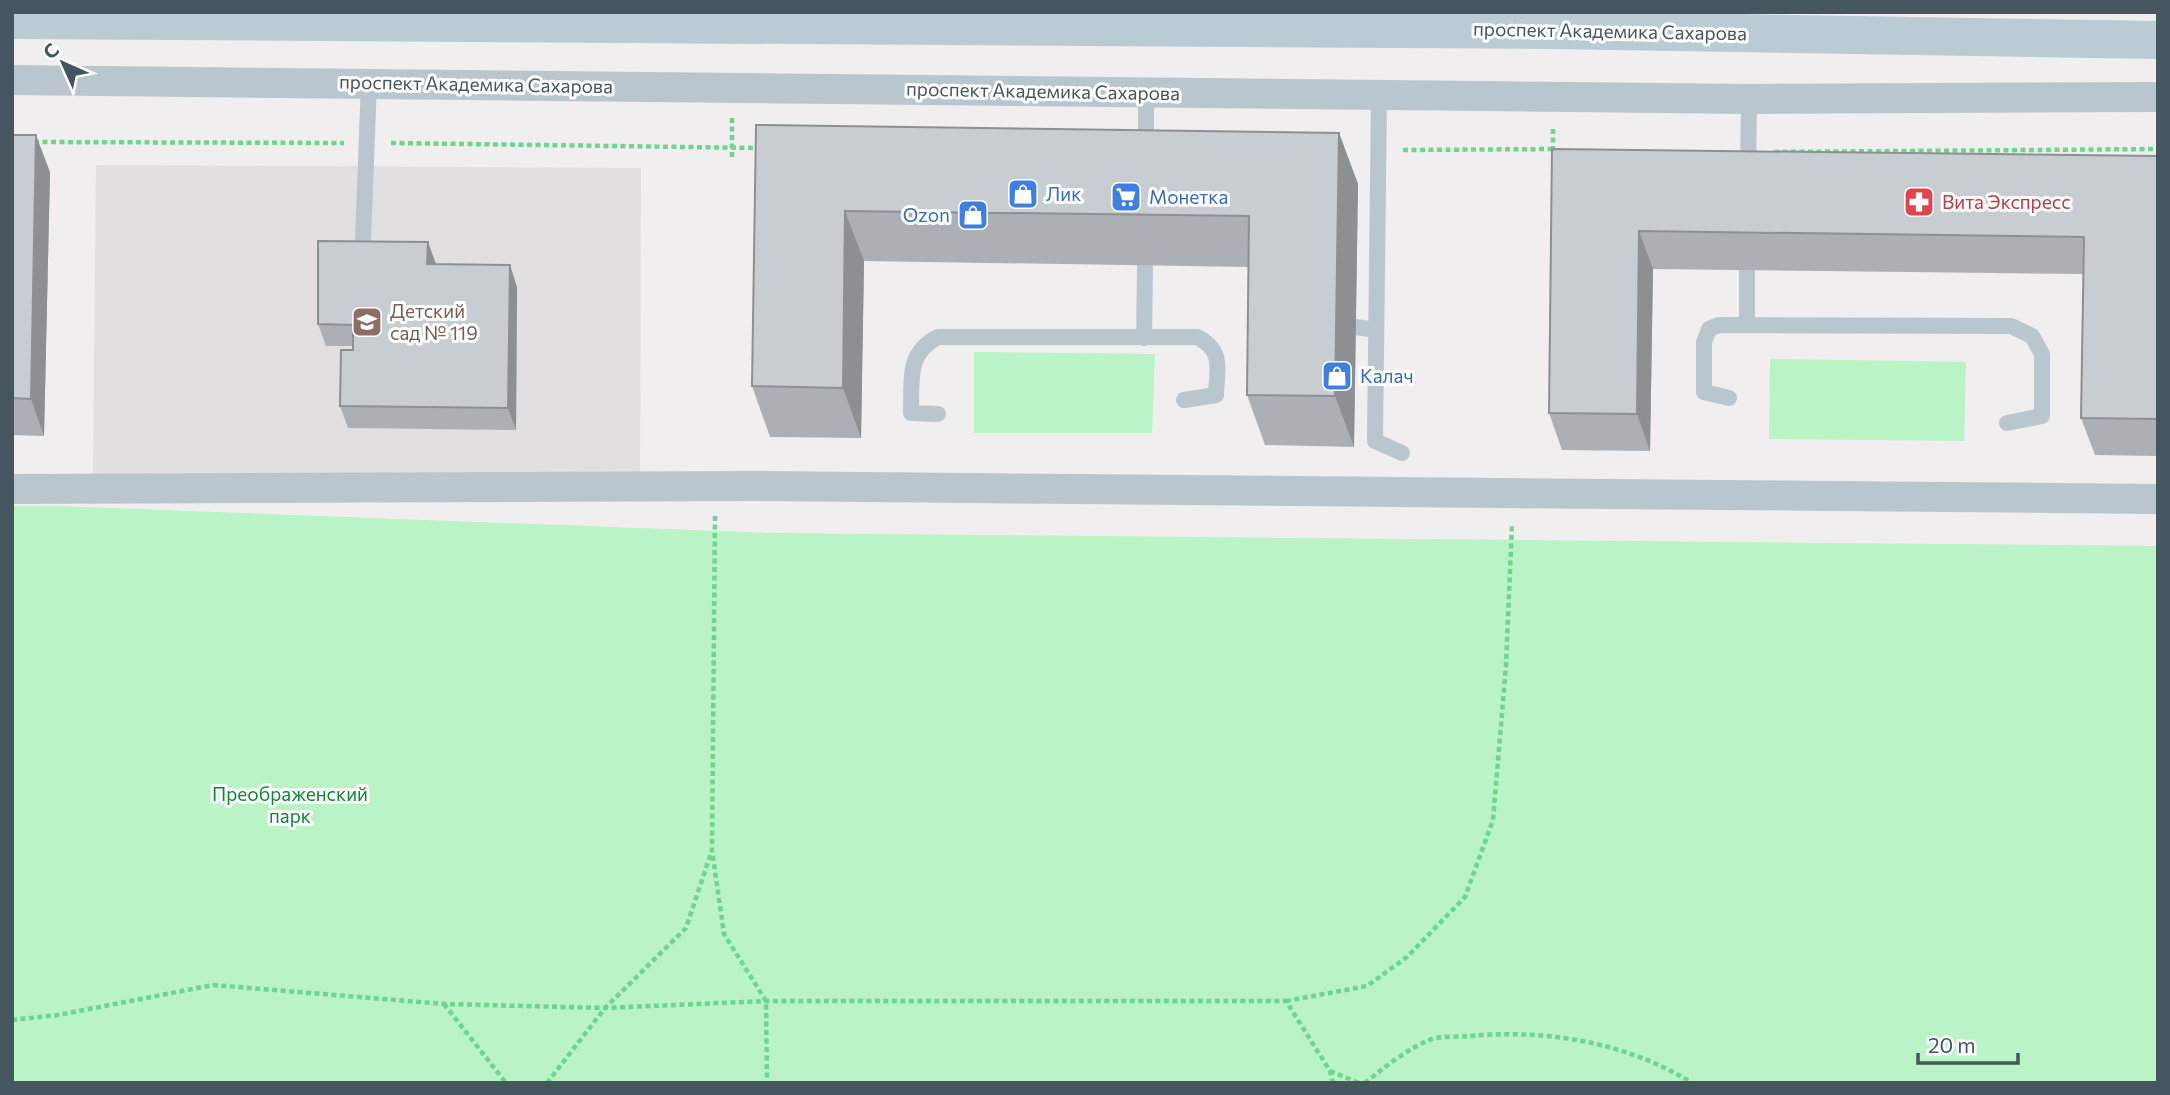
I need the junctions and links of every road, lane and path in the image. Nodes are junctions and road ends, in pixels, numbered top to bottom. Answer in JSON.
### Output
{"nodes":[{"id":1,"x":12,"y":20,"type":"edge"},
{"id":2,"x":2158,"y":40,"type":"edge"},
{"id":3,"x":12,"y":80,"type":"edge"},
{"id":4,"x":369,"y":82,"type":"junction"},
{"id":5,"x":1146,"y":92,"type":"junction"},
{"id":6,"x":1379,"y":94,"type":"junction"},
{"id":7,"x":2158,"y":97,"type":"edge"},
{"id":8,"x":1749,"y":99,"type":"junction"},
{"id":9,"x":26,"y":142,"type":"edge"},
{"id":10,"x":367,"y":143,"type":"junction"},
{"id":11,"x":774,"y":148,"type":"edge"},
{"id":12,"x":1567,"y":149,"type":"edge"},
{"id":13,"x":2158,"y":149,"type":"edge"},
{"id":14,"x":1378,"y":150,"type":"junction"},
{"id":15,"x":1748,"y":152,"type":"junction"},
{"id":16,"x":1146,"y":171,"type":"edge"},
{"id":17,"x":1748,"y":188,"type":"edge"},
{"id":18,"x":363,"y":241,"type":"edge"},
{"id":19,"x":1145,"y":265,"type":"edge"},
{"id":20,"x":1747,"y":270,"type":"edge"},
{"id":21,"x":1747,"y":325,"type":"junction"},
{"id":22,"x":1356,"y":327,"type":"dead end"},
{"id":23,"x":1376,"y":330,"type":"junction"},
{"id":24,"x":1144,"y":338,"type":"junction"},
{"id":25,"x":1729,"y":398,"type":"dead end"},
{"id":26,"x":1184,"y":400,"type":"dead end"},
{"id":27,"x":938,"y":414,"type":"dead end"},
{"id":28,"x":2007,"y":423,"type":"dead end"},
{"id":29,"x":1402,"y":453,"type":"dead end"},
{"id":30,"x":716,"y":487,"type":"junction"},
{"id":31,"x":12,"y":489,"type":"edge"},
{"id":32,"x":1513,"y":492,"type":"junction"},
{"id":33,"x":2158,"y":499,"type":"edge"},
{"id":34,"x":712,"y":849,"type":"junction"},
{"id":35,"x":766,"y":1001,"type":"junction"},
{"id":36,"x":1286,"y":1001,"type":"junction"},
{"id":37,"x":444,"y":1004,"type":"junction"},
{"id":38,"x":605,"y":1008,"type":"junction"},
{"id":39,"x":12,"y":1020,"type":"edge"},
{"id":40,"x":1330,"y":1071,"type":"junction"},
{"id":41,"x":506,"y":1083,"type":"edge"},
{"id":42,"x":547,"y":1083,"type":"edge"},
{"id":43,"x":767,"y":1083,"type":"edge"},
{"id":44,"x":1333,"y":1083,"type":"edge"},
{"id":45,"x":1359,"y":1083,"type":"edge"},
{"id":46,"x":1364,"y":1083,"type":"edge"},
{"id":47,"x":1692,"y":1083,"type":"edge"}],
"edges":[{"from":1,"to":2,"type":"main road","name":"проспект Академика Сахарова"},
{"from":3,"to":4,"type":"street","name":"проспект Академика Сахарова"},
{"from":4,"to":5,"type":"street","name":"проспект Академика Сахарова"},
{"from":4,"to":10,"type":"lane"},
{"from":5,"to":6,"type":"street","name":"проспект Академика Сахарова"},
{"from":5,"to":16,"type":"lane"},
{"from":6,"to":8,"type":"street","name":"проспект Академика Сахарова"},
{"from":6,"to":14,"type":"lane"},
{"from":7,"to":8,"type":"street","name":"проспект Академика Сахарова"},
{"from":8,"to":15,"type":"lane"},
{"from":9,"to":10,"type":"path"},
{"from":10,"to":11,"type":"path"},
{"from":10,"to":18,"type":"lane"},
{"from":12,"to":14,"type":"path"},
{"from":13,"to":15,"type":"path"},
{"from":14,"to":23,"type":"lane"},
{"from":15,"to":17,"type":"lane"},
{"from":19,"to":24,"type":"lane"},
{"from":20,"to":21,"type":"lane"},
{"from":21,"to":25,"type":"lane"},
{"from":21,"to":28,"type":"lane"},
{"from":22,"to":23,"type":"lane"},
{"from":23,"to":29,"type":"lane"},
{"from":24,"to":26,"type":"lane"},
{"from":24,"to":27,"type":"lane"},
{"from":30,"to":31,"type":"street"},
{"from":30,"to":32,"type":"street"},
{"from":30,"to":34,"type":"path"},
{"from":32,"to":33,"type":"street"},
{"from":32,"to":36,"type":"path"},
{"from":34,"to":35,"type":"path"},
{"from":34,"to":38,"type":"path"},
{"from":35,"to":36,"type":"path"},
{"from":35,"to":38,"type":"path"},
{"from":35,"to":43,"type":"path"},
{"from":36,"to":40,"type":"path"},
{"from":37,"to":38,"type":"path"},
{"from":37,"to":39,"type":"path"},
{"from":37,"to":41,"type":"path"},
{"from":38,"to":42,"type":"path"},
{"from":40,"to":44,"type":"path"},
{"from":40,"to":45,"type":"path"},
{"from":46,"to":47,"type":"path"}]}
